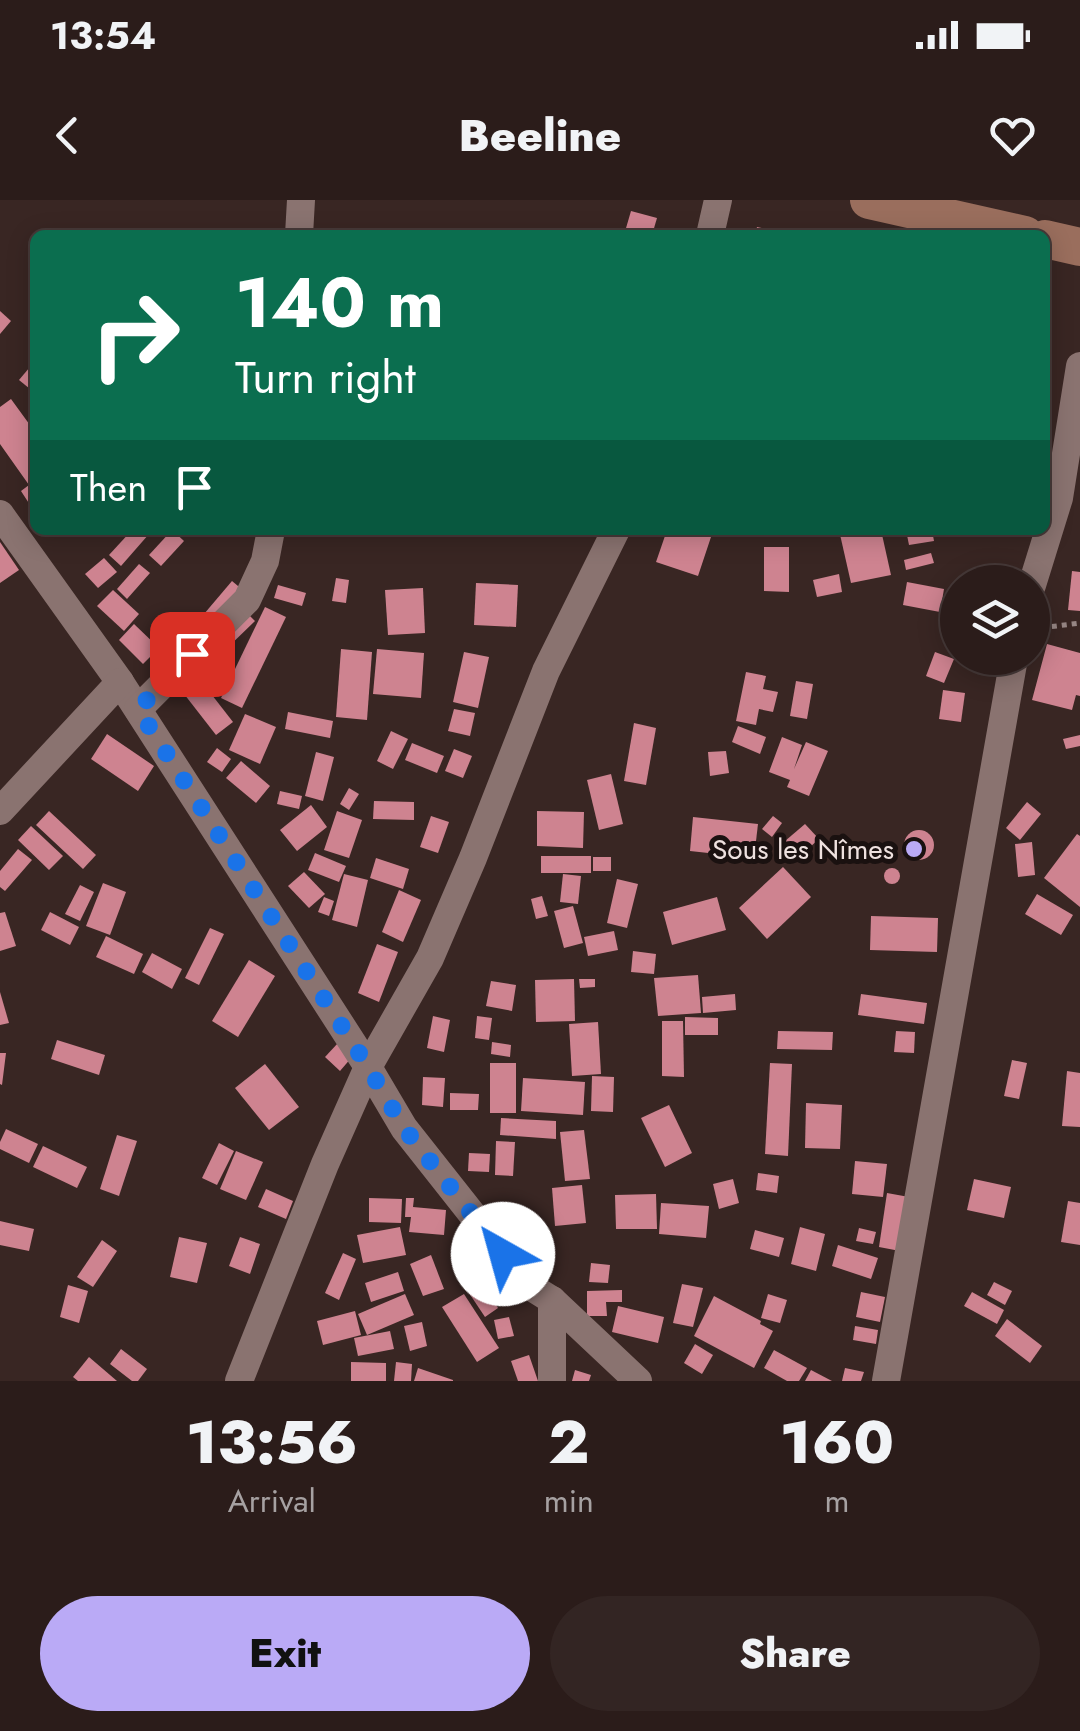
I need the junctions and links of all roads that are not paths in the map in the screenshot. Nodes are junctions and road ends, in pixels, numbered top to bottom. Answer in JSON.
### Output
{"nodes":[{"id":1,"x":301,"y":200,"type":"edge"},
{"id":2,"x":718,"y":200,"type":"edge"},
{"id":3,"x":868,"y":200,"type":"edge"},
{"id":4,"x":299,"y":230,"type":"edge"},
{"id":5,"x":711,"y":230,"type":"edge"},
{"id":6,"x":1003,"y":230,"type":"edge"},
{"id":7,"x":1050,"y":241,"type":"edge"},
{"id":8,"x":1080,"y":247,"type":"edge"},
{"id":9,"x":1080,"y":366,"type":"edge"},
{"id":10,"x":0,"y":514,"type":"edge"},
{"id":11,"x":1050,"y":527,"type":"edge"},
{"id":12,"x":270,"y":535,"type":"edge"},
{"id":13,"x":614,"y":535,"type":"edge"},
{"id":14,"x":1048,"y":535,"type":"edge"},
{"id":15,"x":1038,"y":565,"type":"edge"},
{"id":16,"x":1011,"y":675,"type":"edge"},
{"id":17,"x":120,"y":682,"type":"junction"},
{"id":18,"x":138,"y":709,"type":"junction"},
{"id":19,"x":0,"y":811,"type":"edge"},
{"id":20,"x":368,"y":1067,"type":"junction"},
{"id":21,"x":552,"y":1300,"type":"junction"},
{"id":22,"x":238,"y":1381,"type":"edge"},
{"id":23,"x":552,"y":1381,"type":"edge"},
{"id":24,"x":638,"y":1381,"type":"edge"},
{"id":25,"x":886,"y":1381,"type":"edge"}],
"edges":[{"from":1,"to":4,"type":"street"},
{"from":2,"to":5,"type":"street"},
{"from":3,"to":6,"type":"main road"},
{"from":7,"to":8,"type":"main road"},
{"from":9,"to":11,"type":"street"},
{"from":10,"to":17,"type":"street"},
{"from":12,"to":18,"type":"street"},
{"from":13,"to":20,"type":"street"},
{"from":14,"to":15,"type":"street"},
{"from":16,"to":25,"type":"street"},
{"from":17,"to":18,"type":"street"},
{"from":17,"to":19,"type":"street"},
{"from":18,"to":20,"type":"street"},
{"from":20,"to":21,"type":"street"},
{"from":20,"to":22,"type":"street"},
{"from":21,"to":23,"type":"street"},
{"from":21,"to":24,"type":"street"}]}
